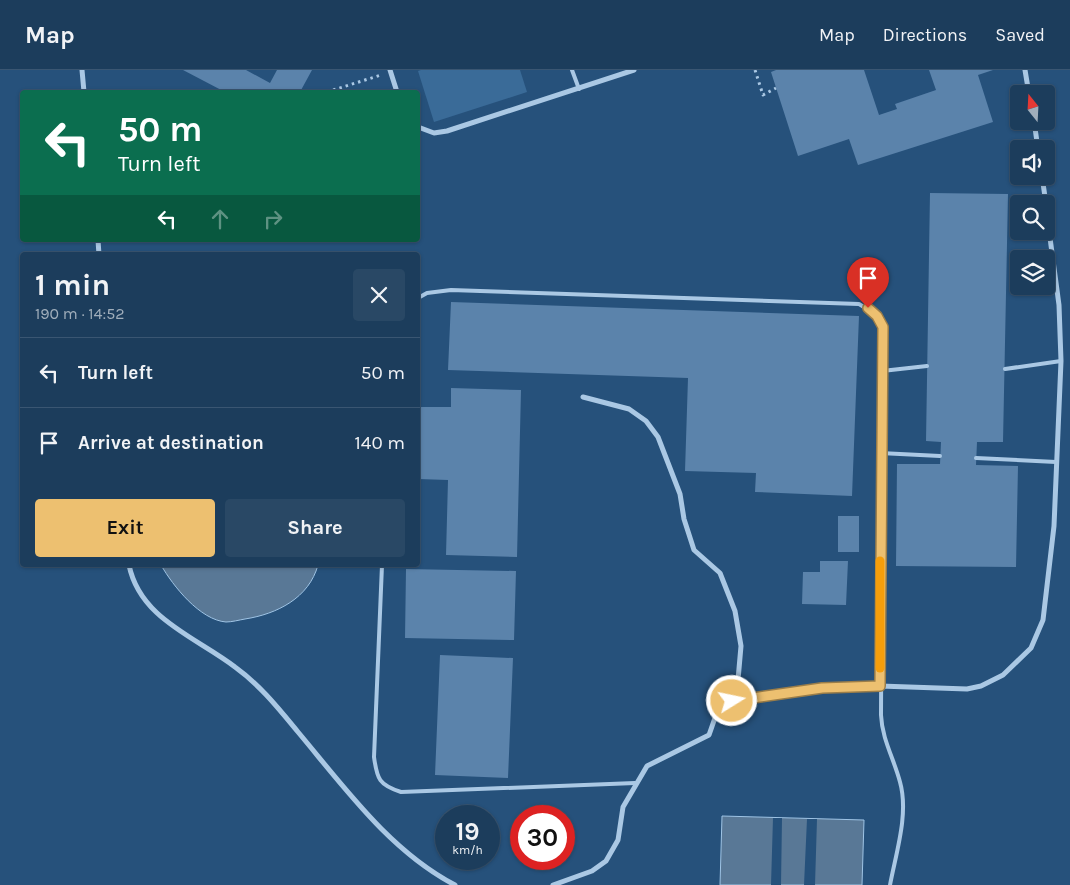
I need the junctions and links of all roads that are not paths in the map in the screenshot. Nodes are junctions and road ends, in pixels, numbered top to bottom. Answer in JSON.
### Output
{"nodes":[{"id":1,"x":82,"y":70,"type":"edge"},
{"id":2,"x":572,"y":70,"type":"edge"},
{"id":3,"x":634,"y":70,"type":"edge"},
{"id":4,"x":1025,"y":70,"type":"edge"},
{"id":5,"x":390,"y":71,"type":"edge"},
{"id":6,"x":1028,"y":85,"type":"edge"},
{"id":7,"x":579,"y":89,"type":"junction"},
{"id":8,"x":84,"y":90,"type":"edge"},
{"id":9,"x":396,"y":90,"type":"edge"},
{"id":10,"x":420,"y":128,"type":"edge"},
{"id":11,"x":1050,"y":240,"type":"edge"},
{"id":12,"x":420,"y":297,"type":"edge"},
{"id":13,"x":1061,"y":361,"type":"junction"},
{"id":14,"x":927,"y":366,"type":"dead end"},
{"id":15,"x":1004,"y":369,"type":"dead end"},
{"id":16,"x":882,"y":371,"type":"junction"},
{"id":17,"x":583,"y":397,"type":"dead end"},
{"id":18,"x":880,"y":453,"type":"junction"},
{"id":19,"x":940,"y":456,"type":"dead end"},
{"id":20,"x":976,"y":458,"type":"dead end"},
{"id":21,"x":1056,"y":462,"type":"junction"},
{"id":22,"x":130,"y":567,"type":"edge"},
{"id":23,"x":382,"y":567,"type":"edge"},
{"id":24,"x":880,"y":686,"type":"junction"},
{"id":25,"x":732,"y":701,"type":"junction"},
{"id":26,"x":635,"y":783,"type":"junction"},
{"id":27,"x":455,"y":885,"type":"edge"},
{"id":28,"x":553,"y":885,"type":"edge"},
{"id":29,"x":890,"y":885,"type":"edge"}],
"edges":[{"from":1,"to":8,"type":"street"},
{"from":2,"to":7,"type":"lane"},
{"from":3,"to":7,"type":"street"},
{"from":4,"to":6,"type":"street"},
{"from":5,"to":9,"type":"street"},
{"from":7,"to":10,"type":"street"},
{"from":11,"to":13,"type":"street"},
{"from":12,"to":16,"type":"lane"},
{"from":13,"to":15,"type":"lane"},
{"from":13,"to":21,"type":"street"},
{"from":14,"to":16,"type":"lane"},
{"from":16,"to":18,"type":"lane"},
{"from":17,"to":25,"type":"street"},
{"from":18,"to":19,"type":"lane"},
{"from":18,"to":24,"type":"lane"},
{"from":20,"to":21,"type":"lane"},
{"from":21,"to":24,"type":"street"},
{"from":22,"to":27,"type":"street"},
{"from":23,"to":26,"type":"lane"},
{"from":24,"to":25,"type":"street"},
{"from":24,"to":29,"type":"lane"},
{"from":25,"to":26,"type":"street"},
{"from":26,"to":28,"type":"street"}]}
